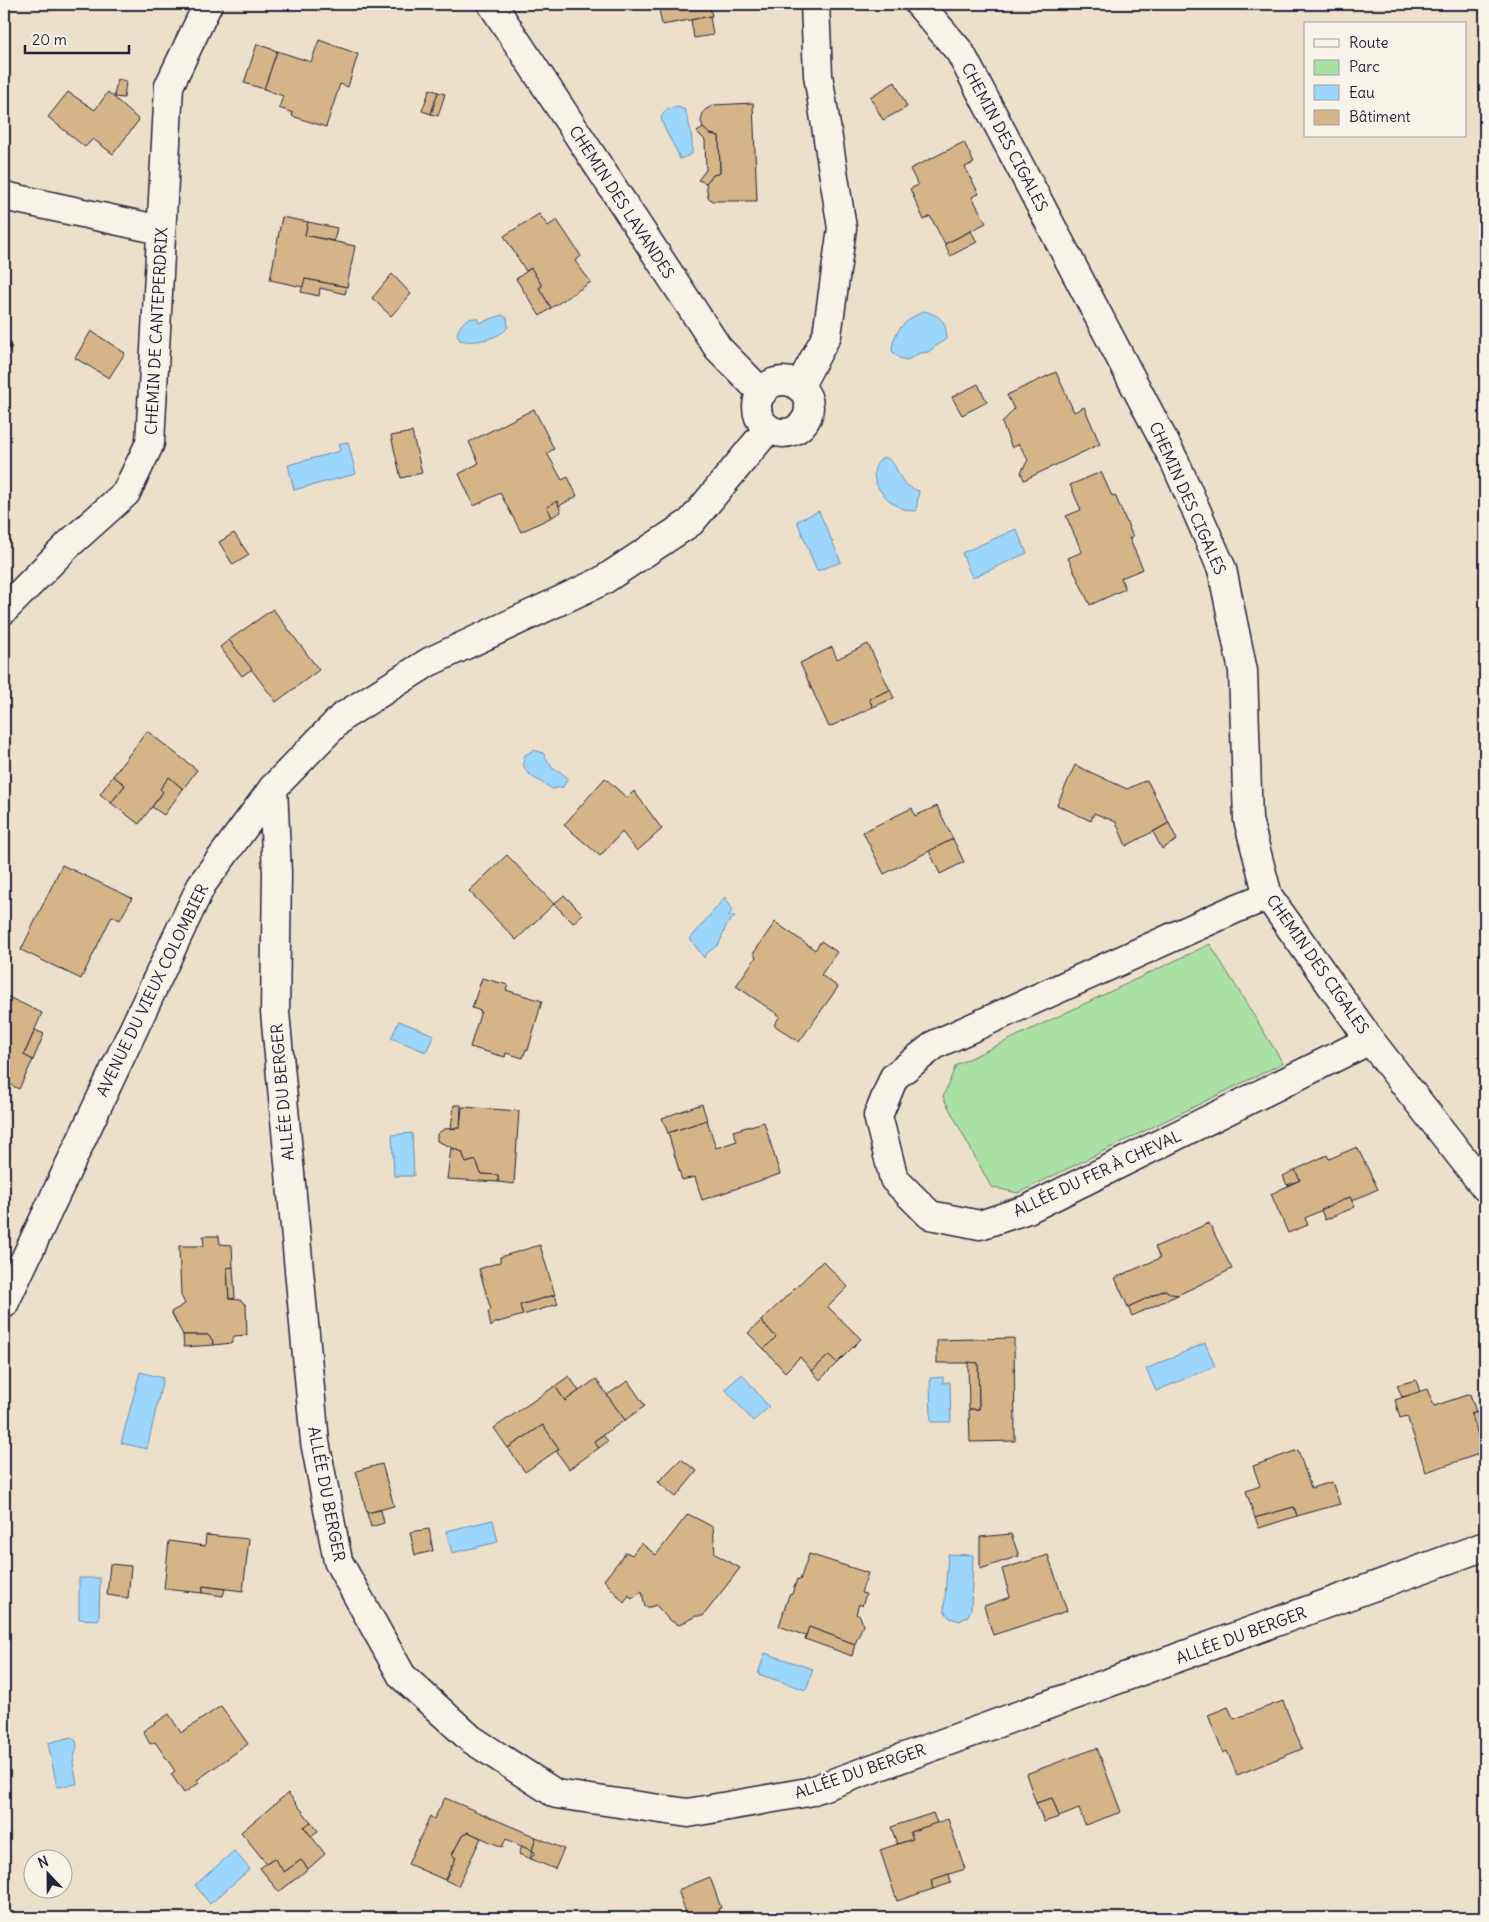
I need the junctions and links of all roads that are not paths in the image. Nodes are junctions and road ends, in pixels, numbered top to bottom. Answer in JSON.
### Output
{"nodes":[{"id":1,"x":208,"y":4,"type":"edge"},
{"id":2,"x":492,"y":4,"type":"edge"},
{"id":3,"x":815,"y":4,"type":"edge"},
{"id":4,"x":919,"y":4,"type":"edge"},
{"id":5,"x":4,"y":196,"type":"edge"},
{"id":6,"x":161,"y":230,"type":"junction"},
{"id":7,"x":800,"y":387,"type":"junction"},
{"id":8,"x":762,"y":393,"type":"junction"},
{"id":9,"x":768,"y":429,"type":"junction"},
{"id":10,"x":4,"y":610,"type":"edge"},
{"id":11,"x":273,"y":788,"type":"junction"},
{"id":12,"x":1268,"y":896,"type":"junction"},
{"id":13,"x":1370,"y":1040,"type":"junction"},
{"id":14,"x":1485,"y":1187,"type":"edge"},
{"id":15,"x":4,"y":1304,"type":"edge"},
{"id":16,"x":1485,"y":1546,"type":"edge"}],
"edges":[{"from":1,"to":6,"type":"street","name":"CHEMIN DE CANTEPERDRIX"},
{"from":2,"to":8,"type":"street","name":"CHEMIN DES LAVANDES"},
{"from":3,"to":7,"type":"street"},
{"from":4,"to":12,"type":"street","name":"CHEMIN DES CIGALES"},
{"from":5,"to":6,"type":"street"},
{"from":6,"to":10,"type":"street","name":"CHEMIN DE CANTEPERDRIX"},
{"from":7,"to":8,"type":"street"},
{"from":7,"to":9,"type":"street"},
{"from":8,"to":9,"type":"street"},
{"from":9,"to":11,"type":"street","name":"AVENUE DU VIEUX COLOMBIER"},
{"from":11,"to":15,"type":"street","name":"AVENUE DU VIEUX COLOMBIER"},
{"from":11,"to":16,"type":"street","name":"ALLÉE DU BERGER"},
{"from":12,"to":13,"type":"street","name":"CHEMIN DES CIGALES"},
{"from":12,"to":13,"type":"street","name":"ALLÉE DU FER À CHEVAL"},
{"from":13,"to":14,"type":"street","name":"CHEMIN DES CIGALES"}]}
